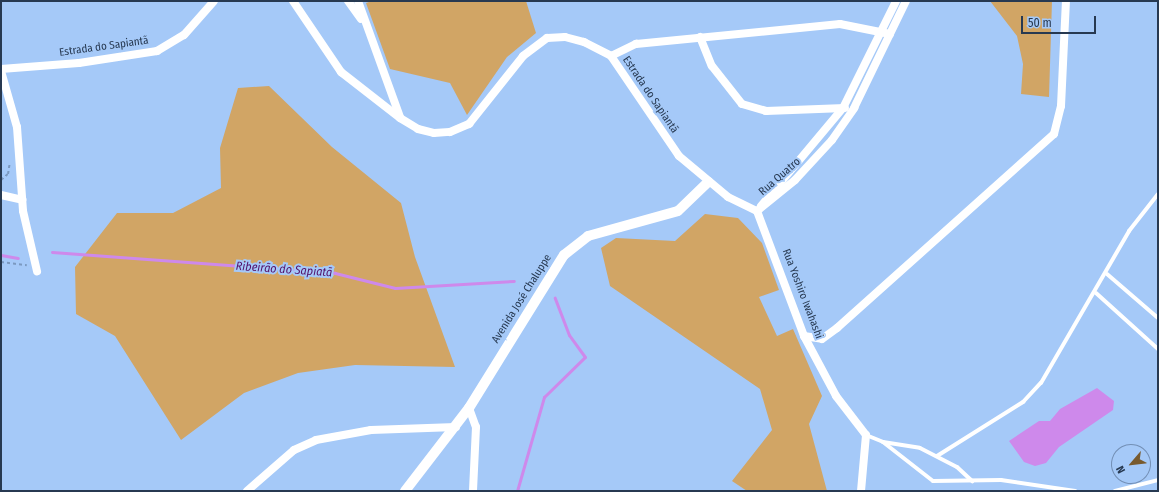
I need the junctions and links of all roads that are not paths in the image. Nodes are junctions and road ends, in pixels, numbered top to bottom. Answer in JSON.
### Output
{"nodes":[{"id":1,"x":214,"y":1,"type":"edge"},
{"id":2,"x":293,"y":1,"type":"edge"},
{"id":3,"x":348,"y":1,"type":"edge"},
{"id":4,"x":358,"y":1,"type":"edge"},
{"id":5,"x":896,"y":1,"type":"edge"},
{"id":6,"x":906,"y":1,"type":"edge"},
{"id":7,"x":1066,"y":1,"type":"edge"},
{"id":8,"x":367,"y":28,"type":"junction"},
{"id":9,"x":881,"y":31,"type":"junction"},
{"id":10,"x":890,"y":34,"type":"junction"},
{"id":11,"x":700,"y":37,"type":"junction"},
{"id":12,"x":611,"y":56,"type":"junction"},
{"id":13,"x":1,"y":70,"type":"edge"},
{"id":14,"x":843,"y":108,"type":"junction"},
{"id":15,"x":854,"y":108,"type":"junction"},
{"id":16,"x":400,"y":118,"type":"junction"},
{"id":17,"x":708,"y":182,"type":"junction"},
{"id":18,"x":1158,"y":194,"type":"edge"},
{"id":19,"x":1,"y":195,"type":"edge"},
{"id":20,"x":22,"y":200,"type":"junction"},
{"id":21,"x":757,"y":212,"type":"junction"},
{"id":22,"x":37,"y":271,"type":"dead end"},
{"id":23,"x":1106,"y":274,"type":"junction"},
{"id":24,"x":1096,"y":293,"type":"junction"},
{"id":25,"x":1158,"y":318,"type":"edge"},
{"id":26,"x":804,"y":336,"type":"junction"},
{"id":27,"x":1158,"y":349,"type":"edge"},
{"id":28,"x":469,"y":408,"type":"junction"},
{"id":29,"x":456,"y":426,"type":"junction"},
{"id":30,"x":866,"y":435,"type":"junction"},
{"id":31,"x":883,"y":442,"type":"junction"},
{"id":32,"x":937,"y":456,"type":"junction"},
{"id":33,"x":1158,"y":480,"type":"edge"},
{"id":34,"x":972,"y":481,"type":"junction"},
{"id":35,"x":247,"y":491,"type":"edge"},
{"id":36,"x":405,"y":491,"type":"edge"},
{"id":37,"x":473,"y":491,"type":"edge"},
{"id":38,"x":861,"y":491,"type":"edge"},
{"id":39,"x":1075,"y":491,"type":"edge"},
{"id":40,"x":1115,"y":491,"type":"edge"}],
"edges":[{"from":1,"to":13,"type":"street","name":"Estrada do Sapiantã"},
{"from":2,"to":16,"type":"street","name":"Estrada do Sapiantã"},
{"from":3,"to":8,"type":"street"},
{"from":4,"to":8,"type":"street"},
{"from":5,"to":9,"type":"street","name":"Rua Quatro"},
{"from":6,"to":10,"type":"street","name":"Rua Quatro"},
{"from":7,"to":26,"type":"street"},
{"from":8,"to":16,"type":"street"},
{"from":9,"to":10,"type":"street"},
{"from":9,"to":11,"type":"street"},
{"from":9,"to":14,"type":"street","name":"Rua Quatro"},
{"from":10,"to":15,"type":"street","name":"Rua Quatro"},
{"from":11,"to":12,"type":"street"},
{"from":11,"to":14,"type":"street"},
{"from":12,"to":16,"type":"street","name":"Estrada do Sapiantã"},
{"from":12,"to":17,"type":"street","name":"Estrada do Sapiantã"},
{"from":13,"to":20,"type":"street"},
{"from":14,"to":15,"type":"street"},
{"from":14,"to":21,"type":"street","name":"Rua Quatro"},
{"from":15,"to":21,"type":"street","name":"Rua Quatro"},
{"from":17,"to":21,"type":"street","name":"Estrada do Sapiantã"},
{"from":17,"to":28,"type":"street","name":"Avenida José Chaluppe"},
{"from":18,"to":23,"type":"lane"},
{"from":19,"to":20,"type":"street"},
{"from":20,"to":22,"type":"street"},
{"from":21,"to":26,"type":"street","name":"Rua Yoshiro Iwahashi"},
{"from":23,"to":24,"type":"lane"},
{"from":23,"to":25,"type":"lane"},
{"from":24,"to":27,"type":"lane"},
{"from":24,"to":32,"type":"lane"},
{"from":26,"to":30,"type":"street","name":"Rua Yoshiro Iwahashi"},
{"from":28,"to":29,"type":"street","name":"Avenida José Chaluppe"},
{"from":28,"to":37,"type":"street"},
{"from":29,"to":35,"type":"street"},
{"from":29,"to":36,"type":"street","name":"Avenida José Chaluppe"},
{"from":30,"to":31,"type":"lane"},
{"from":30,"to":38,"type":"street"},
{"from":31,"to":32,"type":"lane"},
{"from":31,"to":34,"type":"lane"},
{"from":32,"to":34,"type":"lane"},
{"from":33,"to":40,"type":"lane"},
{"from":34,"to":39,"type":"lane"}]}
